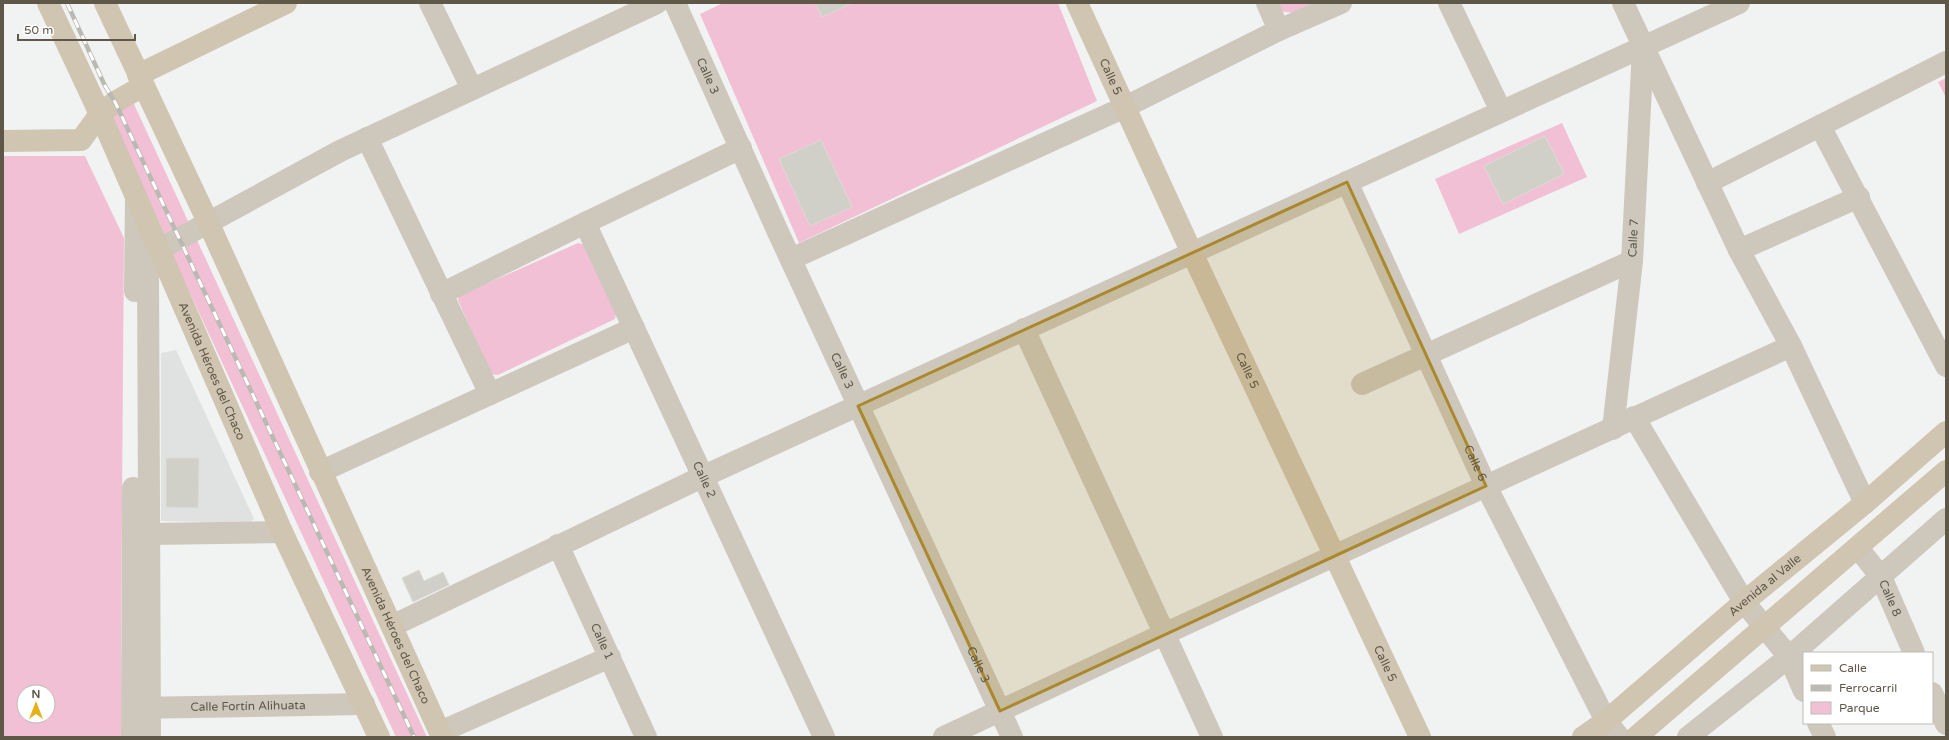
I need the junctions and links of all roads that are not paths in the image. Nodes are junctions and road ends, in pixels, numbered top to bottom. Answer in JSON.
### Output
{"nodes":[{"id":1,"x":48,"y":3,"type":"edge"},
{"id":2,"x":105,"y":3,"type":"edge"},
{"id":3,"x":286,"y":3,"type":"edge"},
{"id":4,"x":430,"y":3,"type":"edge"},
{"id":5,"x":656,"y":3,"type":"edge"},
{"id":6,"x":675,"y":3,"type":"edge"},
{"id":7,"x":1077,"y":3,"type":"edge"},
{"id":8,"x":1267,"y":3,"type":"edge"},
{"id":9,"x":1341,"y":3,"type":"edge"},
{"id":10,"x":1449,"y":3,"type":"edge"},
{"id":11,"x":1623,"y":3,"type":"edge"},
{"id":12,"x":1739,"y":3,"type":"edge"},
{"id":13,"x":1279,"y":30,"type":"junction"},
{"id":14,"x":1643,"y":46,"type":"junction"},
{"id":15,"x":1946,"y":62,"type":"edge"},
{"id":16,"x":140,"y":81,"type":"junction"},
{"id":17,"x":472,"y":89,"type":"junction"},
{"id":18,"x":1125,"y":107,"type":"junction"},
{"id":19,"x":1501,"y":111,"type":"junction"},
{"id":20,"x":100,"y":114,"type":"junction"},
{"id":21,"x":1820,"y":126,"type":"junction"},
{"id":22,"x":367,"y":138,"type":"junction"},
{"id":23,"x":3,"y":141,"type":"edge"},
{"id":24,"x":741,"y":148,"type":"junction"},
{"id":25,"x":1347,"y":182,"type":"junction"},
{"id":26,"x":1707,"y":183,"type":"junction"},
{"id":27,"x":136,"y":196,"type":"junction"},
{"id":28,"x":1858,"y":197,"type":"junction"},
{"id":29,"x":208,"y":222,"type":"junction"},
{"id":30,"x":585,"y":223,"type":"junction"},
{"id":31,"x":158,"y":250,"type":"junction"},
{"id":32,"x":1739,"y":250,"type":"junction"},
{"id":33,"x":1192,"y":253,"type":"junction"},
{"id":34,"x":791,"y":259,"type":"junction"},
{"id":35,"x":1632,"y":261,"type":"junction"},
{"id":36,"x":441,"y":294,"type":"junction"},
{"id":37,"x":634,"y":328,"type":"junction"},
{"id":38,"x":1024,"y":329,"type":"junction"},
{"id":39,"x":1791,"y":346,"type":"junction"},
{"id":40,"x":1426,"y":354,"type":"junction"},
{"id":41,"x":1946,"y":366,"type":"edge"},
{"id":42,"x":1362,"y":384,"type":"dead end"},
{"id":43,"x":490,"y":394,"type":"junction"},
{"id":44,"x":858,"y":406,"type":"junction"},
{"id":45,"x":1634,"y":417,"type":"junction"},
{"id":46,"x":1613,"y":429,"type":"junction"},
{"id":47,"x":1946,"y":432,"type":"edge"},
{"id":48,"x":1946,"y":471,"type":"edge"},
{"id":49,"x":320,"y":472,"type":"junction"},
{"id":50,"x":704,"y":476,"type":"junction"},
{"id":51,"x":1486,"y":486,"type":"junction"},
{"id":52,"x":1865,"y":502,"type":"junction"},
{"id":53,"x":1946,"y":519,"type":"edge"},
{"id":54,"x":282,"y":532,"type":"junction"},
{"id":55,"x":149,"y":534,"type":"junction"},
{"id":56,"x":558,"y":545,"type":"junction"},
{"id":57,"x":1858,"y":548,"type":"junction"},
{"id":58,"x":1335,"y":557,"type":"junction"},
{"id":59,"x":1880,"y":577,"type":"junction"},
{"id":60,"x":1744,"y":602,"type":"junction"},
{"id":61,"x":392,"y":626,"type":"junction"},
{"id":62,"x":1764,"y":628,"type":"junction"},
{"id":63,"x":1164,"y":634,"type":"junction"},
{"id":64,"x":1914,"y":652,"type":"edge"},
{"id":65,"x":610,"y":657,"type":"junction"},
{"id":66,"x":1789,"y":657,"type":"junction"},
{"id":67,"x":1803,"y":689,"type":"edge"},
{"id":68,"x":1933,"y":695,"type":"edge"},
{"id":69,"x":364,"y":704,"type":"junction"},
{"id":70,"x":140,"y":707,"type":"junction"},
{"id":71,"x":1000,"y":711,"type":"junction"},
{"id":72,"x":1818,"y":724,"type":"edge"},
{"id":73,"x":1946,"y":724,"type":"edge"},
{"id":74,"x":1612,"y":729,"type":"edge"},
{"id":75,"x":441,"y":735,"type":"edge"},
{"id":76,"x":132,"y":737,"type":"edge"},
{"id":77,"x":150,"y":737,"type":"edge"},
{"id":78,"x":380,"y":737,"type":"edge"},
{"id":79,"x":646,"y":737,"type":"edge"},
{"id":80,"x":824,"y":737,"type":"edge"},
{"id":81,"x":944,"y":737,"type":"edge"},
{"id":82,"x":1012,"y":737,"type":"edge"},
{"id":83,"x":1212,"y":737,"type":"edge"},
{"id":84,"x":1420,"y":737,"type":"edge"},
{"id":85,"x":1583,"y":737,"type":"edge"},
{"id":86,"x":1636,"y":737,"type":"edge"},
{"id":87,"x":1688,"y":737,"type":"edge"},
{"id":88,"x":1825,"y":737,"type":"edge"}],
"edges":[{"from":1,"to":20,"type":"main road","name":"Avenida Héroes del Chaco"},
{"from":2,"to":16,"type":"main road","name":"Avenida Héroes del Chaco"},
{"from":3,"to":16,"type":"main road"},
{"from":4,"to":17,"type":"street"},
{"from":5,"to":17,"type":"street"},
{"from":6,"to":24,"type":"street","name":"Calle 3"},
{"from":7,"to":18,"type":"main road","name":"Calle 5"},
{"from":8,"to":13,"type":"street"},
{"from":9,"to":13,"type":"street"},
{"from":10,"to":19,"type":"street"},
{"from":11,"to":14,"type":"street"},
{"from":12,"to":14,"type":"street"},
{"from":13,"to":18,"type":"street"},
{"from":14,"to":19,"type":"street"},
{"from":14,"to":26,"type":"street"},
{"from":14,"to":35,"type":"street","name":"Calle 7"},
{"from":15,"to":21,"type":"street"},
{"from":16,"to":20,"type":"main road"},
{"from":16,"to":29,"type":"main road","name":"Avenida Héroes del Chaco"},
{"from":17,"to":22,"type":"street"},
{"from":18,"to":33,"type":"main road","name":"Calle 5"},
{"from":18,"to":34,"type":"street"},
{"from":19,"to":25,"type":"street"},
{"from":20,"to":23,"type":"main road"},
{"from":20,"to":27,"type":"main road","name":"Avenida Héroes del Chaco"},
{"from":21,"to":26,"type":"street"},
{"from":21,"to":28,"type":"street"},
{"from":22,"to":29,"type":"street"},
{"from":22,"to":36,"type":"street"},
{"from":24,"to":30,"type":"street"},
{"from":24,"to":34,"type":"street","name":"Calle 3"},
{"from":25,"to":33,"type":"street"},
{"from":25,"to":40,"type":"street","name":"Calle 6"},
{"from":26,"to":32,"type":"street"},
{"from":27,"to":31,"type":"main road","name":"Avenida Héroes del Chaco"},
{"from":27,"to":70,"type":"street"},
{"from":28,"to":32,"type":"street"},
{"from":28,"to":41,"type":"street"},
{"from":29,"to":31,"type":"street"},
{"from":29,"to":49,"type":"main road","name":"Avenida Héroes del Chaco"},
{"from":30,"to":36,"type":"street"},
{"from":30,"to":37,"type":"street","name":"Calle 2"},
{"from":31,"to":54,"type":"main road","name":"Avenida Héroes del Chaco"},
{"from":31,"to":55,"type":"street"},
{"from":32,"to":39,"type":"street"},
{"from":33,"to":38,"type":"street"},
{"from":33,"to":58,"type":"main road","name":"Calle 5"},
{"from":34,"to":44,"type":"street","name":"Calle 3"},
{"from":35,"to":40,"type":"street"},
{"from":35,"to":46,"type":"street","name":"Calle 7"},
{"from":36,"to":43,"type":"street"},
{"from":37,"to":43,"type":"street"},
{"from":37,"to":50,"type":"street","name":"Calle 2"},
{"from":38,"to":44,"type":"street"},
{"from":38,"to":63,"type":"street"},
{"from":39,"to":45,"type":"street"},
{"from":39,"to":52,"type":"street"},
{"from":40,"to":42,"type":"street"},
{"from":40,"to":51,"type":"street","name":"Calle 6"},
{"from":43,"to":49,"type":"street"},
{"from":44,"to":50,"type":"street"},
{"from":44,"to":71,"type":"street","name":"Calle 3"},
{"from":45,"to":46,"type":"street"},
{"from":45,"to":60,"type":"street"},
{"from":46,"to":51,"type":"street"},
{"from":47,"to":52,"type":"main road","name":"Avenida al Valle"},
{"from":48,"to":57,"type":"main road"},
{"from":49,"to":61,"type":"main road","name":"Avenida Héroes del Chaco"},
{"from":50,"to":56,"type":"street"},
{"from":50,"to":80,"type":"street","name":"Calle 2"},
{"from":51,"to":58,"type":"street"},
{"from":51,"to":74,"type":"street","name":"Calle 6"},
{"from":52,"to":60,"type":"main road","name":"Avenida al Valle"},
{"from":53,"to":59,"type":"street"},
{"from":54,"to":55,"type":"street"},
{"from":54,"to":69,"type":"main road","name":"Avenida Héroes del Chaco"},
{"from":55,"to":70,"type":"street"},
{"from":56,"to":61,"type":"street"},
{"from":56,"to":65,"type":"street","name":"Calle 1"},
{"from":57,"to":59,"type":"street","name":"Calle 8"},
{"from":57,"to":62,"type":"main road"},
{"from":58,"to":63,"type":"street"},
{"from":58,"to":84,"type":"main road","name":"Calle 5"},
{"from":59,"to":64,"type":"street","name":"Calle 8"},
{"from":59,"to":66,"type":"street"},
{"from":60,"to":62,"type":"street"},
{"from":60,"to":74,"type":"main road","name":"Avenida al Valle"},
{"from":61,"to":75,"type":"main road","name":"Avenida Héroes del Chaco"},
{"from":62,"to":66,"type":"street"},
{"from":62,"to":86,"type":"main road"},
{"from":63,"to":71,"type":"street"},
{"from":63,"to":83,"type":"street"},
{"from":65,"to":75,"type":"street"},
{"from":65,"to":79,"type":"street","name":"Calle 1"},
{"from":66,"to":67,"type":"street"},
{"from":66,"to":87,"type":"street"},
{"from":68,"to":73,"type":"street"},
{"from":69,"to":70,"type":"street","name":"Calle Fortín Alihuata"},
{"from":69,"to":78,"type":"main road","name":"Avenida Héroes del Chaco"},
{"from":70,"to":76,"type":"street"},
{"from":70,"to":77,"type":"street"},
{"from":71,"to":81,"type":"street"},
{"from":71,"to":82,"type":"street","name":"Calle 3"},
{"from":72,"to":88,"type":"street"},
{"from":74,"to":85,"type":"main road","name":"Avenida al Valle"}]}
